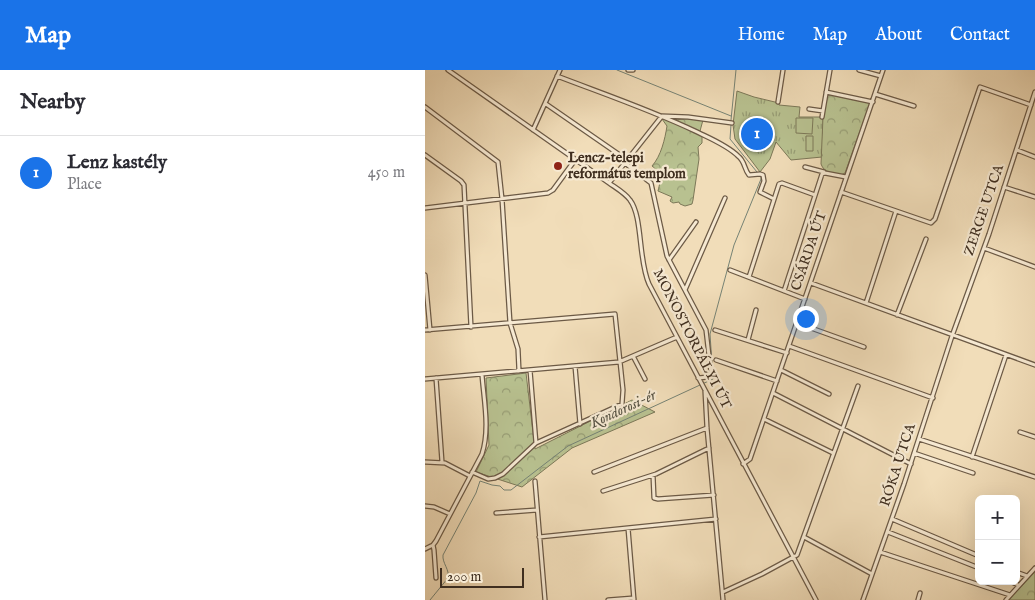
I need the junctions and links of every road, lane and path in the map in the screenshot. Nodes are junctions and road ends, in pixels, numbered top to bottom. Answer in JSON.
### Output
{"nodes":[{"id":1,"x":448,"y":70,"type":"edge"},
{"id":2,"x":560,"y":70,"type":"edge"},
{"id":3,"x":783,"y":70,"type":"edge"},
{"id":4,"x":830,"y":70,"type":"edge"},
{"id":5,"x":859,"y":70,"type":"edge"},
{"id":6,"x":883,"y":70,"type":"edge"},
{"id":7,"x":557,"y":76,"type":"junction"},
{"id":8,"x":881,"y":76,"type":"junction"},
{"id":9,"x":826,"y":92,"type":"junction"},
{"id":10,"x":1035,"y":92,"type":"edge"},
{"id":11,"x":875,"y":94,"type":"junction"},
{"id":12,"x":778,"y":102,"type":"dead end"},
{"id":13,"x":873,"y":102,"type":"junction"},
{"id":14,"x":546,"y":104,"type":"junction"},
{"id":15,"x":1031,"y":105,"type":"junction"},
{"id":16,"x":914,"y":106,"type":"dead end"},
{"id":17,"x":425,"y":107,"type":"edge"},
{"id":18,"x":809,"y":110,"type":"dead end"},
{"id":19,"x":823,"y":111,"type":"junction"},
{"id":20,"x":662,"y":116,"type":"junction"},
{"id":21,"x":822,"y":117,"type":"dead end"},
{"id":22,"x":732,"y":123,"type":"dead end"},
{"id":23,"x":533,"y":130,"type":"junction"},
{"id":24,"x":1017,"y":150,"type":"junction"},
{"id":25,"x":425,"y":155,"type":"edge"},
{"id":26,"x":1035,"y":157,"type":"edge"},
{"id":27,"x":575,"y":160,"type":"junction"},
{"id":28,"x":626,"y":161,"type":"junction"},
{"id":29,"x":805,"y":167,"type":"dead end"},
{"id":30,"x":825,"y":173,"type":"junction"},
{"id":31,"x":846,"y":177,"type":"junction"},
{"id":32,"x":609,"y":183,"type":"junction"},
{"id":33,"x":1005,"y":186,"type":"junction"},
{"id":34,"x":841,"y":192,"type":"junction"},
{"id":35,"x":815,"y":195,"type":"junction"},
{"id":36,"x":1035,"y":197,"type":"edge"},
{"id":37,"x":725,"y":198,"type":"dead end"},
{"id":38,"x":502,"y":199,"type":"junction"},
{"id":39,"x":775,"y":199,"type":"junction"},
{"id":40,"x":465,"y":204,"type":"junction"},
{"id":41,"x":425,"y":208,"type":"edge"},
{"id":42,"x":896,"y":211,"type":"junction"},
{"id":43,"x":696,"y":222,"type":"dead end"},
{"id":44,"x":926,"y":239,"type":"dead end"},
{"id":45,"x":983,"y":248,"type":"junction"},
{"id":46,"x":669,"y":260,"type":"junction"},
{"id":47,"x":1035,"y":266,"type":"edge"},
{"id":48,"x":730,"y":270,"type":"dead end"},
{"id":49,"x":425,"y":275,"type":"edge"},
{"id":50,"x":749,"y":277,"type":"junction"},
{"id":51,"x":811,"y":283,"type":"junction"},
{"id":52,"x":685,"y":291,"type":"junction"},
{"id":53,"x":784,"y":291,"type":"junction"},
{"id":54,"x":805,"y":299,"type":"junction"},
{"id":55,"x":866,"y":304,"type":"junction"},
{"id":56,"x":755,"y":310,"type":"dead end"},
{"id":57,"x":897,"y":315,"type":"junction"},
{"id":58,"x":510,"y":323,"type":"junction"},
{"id":59,"x":797,"y":323,"type":"junction"},
{"id":60,"x":471,"y":327,"type":"junction"},
{"id":61,"x":425,"y":330,"type":"edge"},
{"id":62,"x":430,"y":330,"type":"junction"},
{"id":63,"x":715,"y":330,"type":"dead end"},
{"id":64,"x":952,"y":336,"type":"junction"},
{"id":65,"x":677,"y":337,"type":"junction"},
{"id":66,"x":748,"y":340,"type":"junction"},
{"id":67,"x":789,"y":346,"type":"junction"},
{"id":68,"x":864,"y":347,"type":"dead end"},
{"id":69,"x":787,"y":353,"type":"junction"},
{"id":70,"x":1006,"y":355,"type":"junction"},
{"id":71,"x":633,"y":356,"type":"junction"},
{"id":72,"x":716,"y":360,"type":"dead end"},
{"id":73,"x":618,"y":362,"type":"junction"},
{"id":74,"x":1035,"y":365,"type":"edge"},
{"id":75,"x":575,"y":366,"type":"junction"},
{"id":76,"x":530,"y":370,"type":"junction"},
{"id":77,"x":781,"y":370,"type":"junction"},
{"id":78,"x":519,"y":371,"type":"junction"},
{"id":79,"x":482,"y":375,"type":"junction"},
{"id":80,"x":436,"y":378,"type":"junction"},
{"id":81,"x":698,"y":378,"type":"junction"},
{"id":82,"x":425,"y":379,"type":"edge"},
{"id":83,"x":645,"y":379,"type":"dead end"},
{"id":84,"x":777,"y":381,"type":"junction"},
{"id":85,"x":858,"y":386,"type":"dead end"},
{"id":86,"x":705,"y":390,"type":"junction"},
{"id":87,"x":773,"y":393,"type":"junction"},
{"id":88,"x":829,"y":394,"type":"dead end"},
{"id":89,"x":933,"y":398,"type":"junction"},
{"id":90,"x":712,"y":402,"type":"junction"},
{"id":91,"x":705,"y":405,"type":"junction"},
{"id":92,"x":764,"y":419,"type":"junction"},
{"id":93,"x":580,"y":424,"type":"junction"},
{"id":94,"x":707,"y":428,"type":"junction"},
{"id":95,"x":841,"y":429,"type":"junction"},
{"id":96,"x":1020,"y":432,"type":"dead end"},
{"id":97,"x":1035,"y":437,"type":"edge"},
{"id":98,"x":919,"y":439,"type":"junction"},
{"id":99,"x":536,"y":443,"type":"junction"},
{"id":100,"x":709,"y":448,"type":"junction"},
{"id":101,"x":833,"y":453,"type":"junction"},
{"id":102,"x":914,"y":453,"type":"junction"},
{"id":103,"x":972,"y":457,"type":"junction"},
{"id":104,"x":425,"y":462,"type":"edge"},
{"id":105,"x":442,"y":462,"type":"junction"},
{"id":106,"x":743,"y":464,"type":"junction"},
{"id":107,"x":911,"y":464,"type":"junction"},
{"id":108,"x":594,"y":472,"type":"dead end"},
{"id":109,"x":973,"y":473,"type":"dead end"},
{"id":110,"x":471,"y":474,"type":"junction"},
{"id":111,"x":653,"y":475,"type":"junction"},
{"id":112,"x":1035,"y":477,"type":"edge"},
{"id":113,"x":535,"y":481,"type":"dead end"},
{"id":114,"x":603,"y":491,"type":"dead end"},
{"id":115,"x":714,"y":495,"type":"junction"},
{"id":116,"x":425,"y":506,"type":"edge"},
{"id":117,"x":537,"y":510,"type":"junction"},
{"id":118,"x":496,"y":513,"type":"dead end"},
{"id":119,"x":450,"y":514,"type":"junction"},
{"id":120,"x":716,"y":519,"type":"junction"},
{"id":121,"x":892,"y":519,"type":"junction"},
{"id":122,"x":628,"y":528,"type":"junction"},
{"id":123,"x":888,"y":532,"type":"junction"},
{"id":124,"x":539,"y":537,"type":"junction"},
{"id":125,"x":804,"y":537,"type":"junction"},
{"id":126,"x":433,"y":545,"type":"junction"},
{"id":127,"x":425,"y":549,"type":"edge"},
{"id":128,"x":880,"y":552,"type":"junction"},
{"id":129,"x":975,"y":554,"type":"edge"},
{"id":130,"x":794,"y":557,"type":"junction"},
{"id":131,"x":975,"y":566,"type":"edge"},
{"id":132,"x":1035,"y":568,"type":"edge"},
{"id":133,"x":1020,"y":573,"type":"edge"},
{"id":134,"x":873,"y":574,"type":"junction"},
{"id":135,"x":1027,"y":576,"type":"junction"},
{"id":136,"x":436,"y":578,"type":"dead end"},
{"id":137,"x":1020,"y":583,"type":"edge"},
{"id":138,"x":1018,"y":585,"type":"edge"},
{"id":139,"x":723,"y":592,"type":"junction"},
{"id":140,"x":920,"y":592,"type":"dead end"},
{"id":141,"x":1010,"y":595,"type":"junction"},
{"id":142,"x":634,"y":599,"type":"edge"},
{"id":143,"x":545,"y":600,"type":"edge"},
{"id":144,"x":608,"y":600,"type":"edge"},
{"id":145,"x":723,"y":600,"type":"edge"},
{"id":146,"x":816,"y":600,"type":"edge"},
{"id":147,"x":863,"y":600,"type":"edge"},
{"id":148,"x":918,"y":600,"type":"edge"},
{"id":149,"x":1006,"y":600,"type":"edge"}],
"edges":[{"from":1,"to":23,"type":"street","name":"MONOSTORPÁLYI ÚT"},
{"from":2,"to":7,"type":"street"},
{"from":3,"to":12,"type":"street"},
{"from":4,"to":9,"type":"street"},
{"from":5,"to":8,"type":"street"},
{"from":6,"to":8,"type":"street","name":"CSÁRDA ÚT"},
{"from":7,"to":14,"type":"street"},
{"from":7,"to":20,"type":"street"},
{"from":8,"to":11,"type":"street","name":"CSÁRDA ÚT"},
{"from":9,"to":13,"type":"street"},
{"from":9,"to":19,"type":"street"},
{"from":10,"to":15,"type":"street","name":"ZERGE UTCA"},
{"from":11,"to":13,"type":"street","name":"CSÁRDA ÚT"},
{"from":11,"to":16,"type":"street"},
{"from":13,"to":31,"type":"street","name":"CSÁRDA ÚT"},
{"from":14,"to":23,"type":"street"},
{"from":14,"to":28,"type":"street"},
{"from":15,"to":24,"type":"street","name":"ZERGE UTCA"},
{"from":15,"to":42,"type":"street"},
{"from":17,"to":38,"type":"street"},
{"from":18,"to":19,"type":"street"},
{"from":19,"to":21,"type":"street"},
{"from":20,"to":22,"type":"street"},
{"from":20,"to":28,"type":"street"},
{"from":20,"to":39,"type":"street"},
{"from":23,"to":27,"type":"street","name":"MONOSTORPÁLYI ÚT"},
{"from":24,"to":26,"type":"street"},
{"from":24,"to":33,"type":"street","name":"ZERGE UTCA"},
{"from":25,"to":40,"type":"street"},
{"from":27,"to":32,"type":"street","name":"MONOSTORPÁLYI ÚT"},
{"from":27,"to":38,"type":"street"},
{"from":28,"to":32,"type":"street"},
{"from":28,"to":46,"type":"street"},
{"from":29,"to":30,"type":"street"},
{"from":30,"to":31,"type":"street"},
{"from":30,"to":35,"type":"street"},
{"from":31,"to":34,"type":"street","name":"CSÁRDA ÚT"},
{"from":32,"to":65,"type":"street","name":"MONOSTORPÁLYI ÚT"},
{"from":33,"to":36,"type":"street"},
{"from":33,"to":45,"type":"street","name":"ZERGE UTCA"},
{"from":34,"to":42,"type":"street"},
{"from":34,"to":51,"type":"street","name":"CSÁRDA ÚT"},
{"from":35,"to":39,"type":"street"},
{"from":35,"to":53,"type":"street"},
{"from":37,"to":52,"type":"street"},
{"from":38,"to":40,"type":"street"},
{"from":38,"to":58,"type":"street"},
{"from":39,"to":50,"type":"street"},
{"from":40,"to":41,"type":"street"},
{"from":40,"to":60,"type":"street"},
{"from":42,"to":55,"type":"street"},
{"from":43,"to":46,"type":"street"},
{"from":44,"to":57,"type":"street"},
{"from":45,"to":47,"type":"street"},
{"from":45,"to":64,"type":"street","name":"ZERGE UTCA"},
{"from":46,"to":52,"type":"street"},
{"from":48,"to":50,"type":"street"},
{"from":49,"to":62,"type":"street"},
{"from":50,"to":53,"type":"street"},
{"from":51,"to":54,"type":"street","name":"CSÁRDA ÚT"},
{"from":51,"to":55,"type":"street"},
{"from":52,"to":81,"type":"street"},
{"from":53,"to":54,"type":"street"},
{"from":54,"to":59,"type":"street","name":"CSÁRDA ÚT"},
{"from":55,"to":57,"type":"street"},
{"from":56,"to":66,"type":"street"},
{"from":57,"to":64,"type":"street"},
{"from":58,"to":60,"type":"street"},
{"from":58,"to":73,"type":"street"},
{"from":58,"to":78,"type":"street"},
{"from":59,"to":67,"type":"street","name":"CSÁRDA ÚT"},
{"from":59,"to":68,"type":"street"},
{"from":60,"to":62,"type":"street"},
{"from":61,"to":62,"type":"street"},
{"from":63,"to":66,"type":"street"},
{"from":64,"to":70,"type":"street"},
{"from":64,"to":89,"type":"street","name":"RÓKA UTCA"},
{"from":65,"to":71,"type":"street"},
{"from":65,"to":81,"type":"street","name":"MONOSTORPÁLYI ÚT"},
{"from":66,"to":69,"type":"street"},
{"from":67,"to":69,"type":"street","name":"CSÁRDA ÚT"},
{"from":67,"to":89,"type":"street"},
{"from":69,"to":77,"type":"street","name":"CSÁRDA ÚT"},
{"from":70,"to":74,"type":"street"},
{"from":70,"to":103,"type":"street"},
{"from":71,"to":73,"type":"street"},
{"from":71,"to":83,"type":"street"},
{"from":72,"to":84,"type":"street"},
{"from":73,"to":75,"type":"street"},
{"from":73,"to":93,"type":"street"},
{"from":75,"to":76,"type":"street"},
{"from":75,"to":93,"type":"street"},
{"from":76,"to":78,"type":"street"},
{"from":76,"to":99,"type":"street"},
{"from":77,"to":84,"type":"street","name":"CSÁRDA ÚT"},
{"from":77,"to":88,"type":"street"},
{"from":78,"to":79,"type":"street"},
{"from":79,"to":80,"type":"street"},
{"from":79,"to":110,"type":"street"},
{"from":80,"to":82,"type":"street"},
{"from":80,"to":105,"type":"street"},
{"from":81,"to":86,"type":"street","name":"MONOSTORPÁLYI ÚT"},
{"from":84,"to":87,"type":"street","name":"CSÁRDA ÚT"},
{"from":85,"to":95,"type":"street"},
{"from":86,"to":90,"type":"street","name":"MONOSTORPÁLYI ÚT"},
{"from":86,"to":91,"type":"street"},
{"from":87,"to":92,"type":"street","name":"CSÁRDA ÚT"},
{"from":87,"to":95,"type":"street"},
{"from":89,"to":98,"type":"street","name":"RÓKA UTCA"},
{"from":90,"to":91,"type":"street"},
{"from":90,"to":106,"type":"street","name":"MONOSTORPÁLYI ÚT"},
{"from":91,"to":94,"type":"street"},
{"from":92,"to":101,"type":"street"},
{"from":92,"to":106,"type":"street","name":"CSÁRDA ÚT"},
{"from":93,"to":99,"type":"street"},
{"from":94,"to":100,"type":"street"},
{"from":94,"to":108,"type":"street"},
{"from":95,"to":101,"type":"street"},
{"from":95,"to":107,"type":"street"},
{"from":96,"to":97,"type":"street"},
{"from":98,"to":102,"type":"street","name":"RÓKA UTCA"},
{"from":98,"to":103,"type":"street"},
{"from":99,"to":110,"type":"street"},
{"from":100,"to":111,"type":"street"},
{"from":100,"to":115,"type":"street"},
{"from":101,"to":125,"type":"street"},
{"from":102,"to":107,"type":"street","name":"RÓKA UTCA"},
{"from":102,"to":109,"type":"street"},
{"from":103,"to":112,"type":"street"},
{"from":104,"to":105,"type":"street"},
{"from":105,"to":110,"type":"street"},
{"from":106,"to":130,"type":"street","name":"MONOSTORPÁLYI ÚT"},
{"from":107,"to":121,"type":"street","name":"RÓKA UTCA"},
{"from":110,"to":119,"type":"street"},
{"from":111,"to":114,"type":"street"},
{"from":111,"to":115,"type":"street"},
{"from":113,"to":117,"type":"street"},
{"from":115,"to":120,"type":"street"},
{"from":116,"to":119,"type":"street"},
{"from":117,"to":118,"type":"street"},
{"from":117,"to":124,"type":"street"},
{"from":119,"to":126,"type":"street"},
{"from":120,"to":122,"type":"street"},
{"from":120,"to":139,"type":"street"},
{"from":121,"to":123,"type":"street","name":"RÓKA UTCA"},
{"from":121,"to":129,"type":"street"},
{"from":122,"to":124,"type":"street"},
{"from":122,"to":142,"type":"street"},
{"from":123,"to":128,"type":"street","name":"RÓKA UTCA"},
{"from":123,"to":131,"type":"street"},
{"from":124,"to":143,"type":"street"},
{"from":125,"to":130,"type":"street"},
{"from":125,"to":134,"type":"street"},
{"from":126,"to":127,"type":"street"},
{"from":126,"to":136,"type":"street"},
{"from":128,"to":134,"type":"street","name":"RÓKA UTCA"},
{"from":128,"to":141,"type":"street"},
{"from":130,"to":139,"type":"street"},
{"from":130,"to":146,"type":"street","name":"MONOSTORPÁLYI ÚT"},
{"from":132,"to":135,"type":"street"},
{"from":133,"to":135,"type":"street"},
{"from":134,"to":147,"type":"street","name":"RÓKA UTCA"},
{"from":135,"to":137,"type":"street"},
{"from":138,"to":141,"type":"street"},
{"from":139,"to":145,"type":"street"},
{"from":140,"to":148,"type":"street"},
{"from":141,"to":149,"type":"street"},
{"from":142,"to":144,"type":"street"}]}
